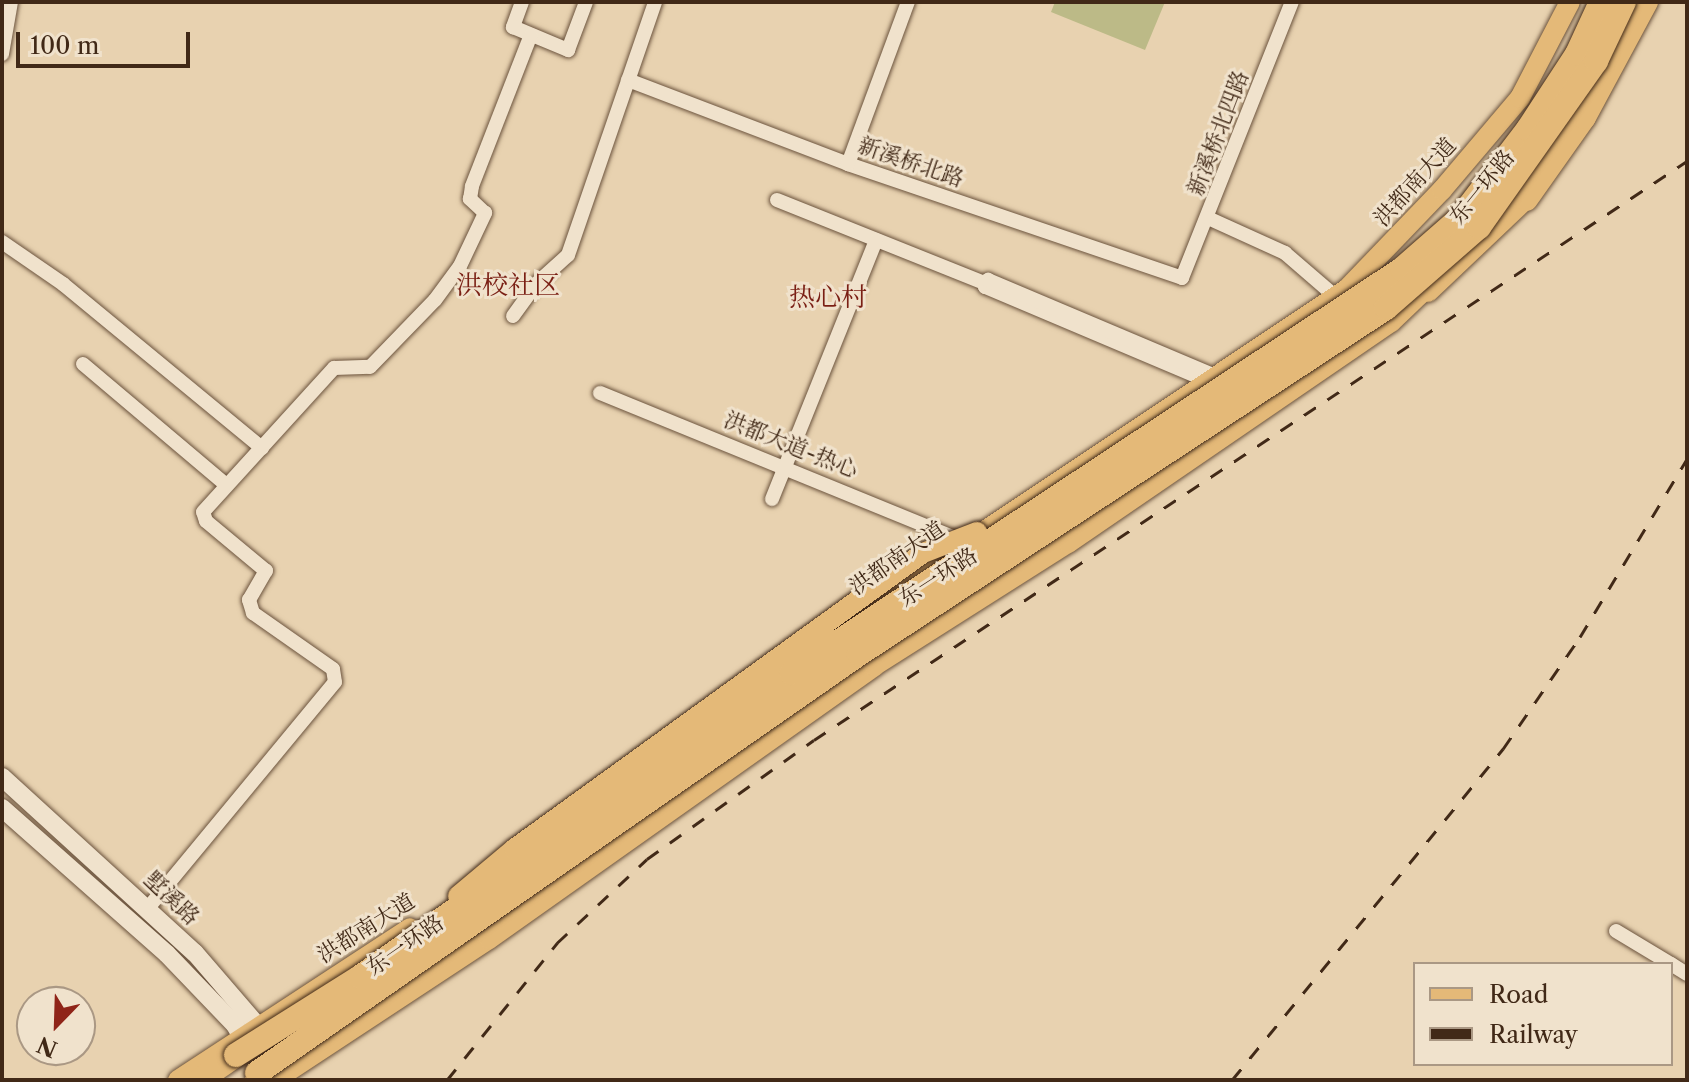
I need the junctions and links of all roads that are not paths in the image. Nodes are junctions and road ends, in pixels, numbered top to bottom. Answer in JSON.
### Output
{"nodes":[{"id":1,"x":11,"y":2,"type":"edge"},
{"id":2,"x":522,"y":2,"type":"edge"},
{"id":3,"x":586,"y":2,"type":"edge"},
{"id":4,"x":655,"y":2,"type":"edge"},
{"id":5,"x":908,"y":2,"type":"edge"},
{"id":6,"x":1292,"y":2,"type":"edge"},
{"id":7,"x":1570,"y":2,"type":"edge"},
{"id":8,"x":1584,"y":2,"type":"edge"},
{"id":9,"x":1601,"y":2,"type":"edge"},
{"id":10,"x":1617,"y":2,"type":"edge"},
{"id":11,"x":1624,"y":2,"type":"edge"},
{"id":12,"x":1646,"y":2,"type":"edge"},
{"id":13,"x":531,"y":35,"type":"junction"},
{"id":14,"x":2,"y":54,"type":"edge"},
{"id":15,"x":628,"y":80,"type":"junction"},
{"id":16,"x":848,"y":164,"type":"junction"},
{"id":17,"x":1526,"y":199,"type":"joint"},
{"id":18,"x":777,"y":200,"type":"dead end"},
{"id":19,"x":1208,"y":218,"type":"junction"},
{"id":20,"x":876,"y":240,"type":"junction"},
{"id":21,"x":2,"y":242,"type":"edge"},
{"id":22,"x":1182,"y":278,"type":"joint"},
{"id":23,"x":1341,"y":293,"type":"junction"},
{"id":24,"x":513,"y":316,"type":"dead end"},
{"id":25,"x":1391,"y":322,"type":"junction"},
{"id":26,"x":83,"y":364,"type":"dead end"},
{"id":27,"x":1212,"y":378,"type":"junction"},
{"id":28,"x":600,"y":393,"type":"dead end"},
{"id":29,"x":262,"y":448,"type":"junction"},
{"id":30,"x":786,"y":465,"type":"junction"},
{"id":31,"x":226,"y":485,"type":"junction"},
{"id":32,"x":772,"y":499,"type":"dead end"},
{"id":33,"x":970,"y":537,"type":"junction"},
{"id":34,"x":2,"y":777,"type":"edge"},
{"id":35,"x":2,"y":808,"type":"edge"},
{"id":36,"x":148,"y":908,"type":"junction"},
{"id":37,"x":1616,"y":931,"type":"dead end"},
{"id":38,"x":1668,"y":962,"type":"edge"},
{"id":39,"x":360,"y":977,"type":"junction"},
{"id":40,"x":249,"y":1031,"type":"junction"},
{"id":41,"x":293,"y":1068,"type":"junction"},
{"id":42,"x":178,"y":1080,"type":"edge"},
{"id":43,"x":200,"y":1080,"type":"edge"},
{"id":44,"x":246,"y":1080,"type":"edge"},
{"id":45,"x":265,"y":1080,"type":"edge"},
{"id":46,"x":275,"y":1080,"type":"edge"}],
"edges":[{"from":1,"to":14,"type":"street"},
{"from":2,"to":13,"type":"street"},
{"from":3,"to":13,"type":"street"},
{"from":4,"to":15,"type":"street"},
{"from":5,"to":16,"type":"street"},
{"from":6,"to":19,"type":"street","name":"新溪桥北四路"},
{"from":7,"to":23,"type":"main road","name":"洪都南大道"},
{"from":8,"to":23,"type":"main road"},
{"from":9,"to":39,"type":"highway","name":"东一环路","bridge":true},
{"from":10,"to":25,"type":"main road"},
{"from":11,"to":44,"type":"highway","name":"东一环路","bridge":true},
{"from":12,"to":17,"type":"highway"},
{"from":13,"to":29,"type":"street"},
{"from":15,"to":16,"type":"street","name":"新溪桥北路"},
{"from":15,"to":24,"type":"street"},
{"from":16,"to":22,"type":"street","name":"新溪桥北路"},
{"from":17,"to":25,"type":"main road"},
{"from":18,"to":20,"type":"street"},
{"from":19,"to":22,"type":"street","name":"新溪桥北四路"},
{"from":19,"to":23,"type":"street"},
{"from":20,"to":27,"type":"street"},
{"from":20,"to":30,"type":"street"},
{"from":21,"to":29,"type":"street"},
{"from":23,"to":27,"type":"main road","name":"洪都南大道"},
{"from":25,"to":41,"type":"main road"},
{"from":26,"to":31,"type":"street"},
{"from":27,"to":33,"type":"main road","name":"洪都南大道"},
{"from":28,"to":30,"type":"street","name":"洪都大道-热心"},
{"from":29,"to":31,"type":"street"},
{"from":30,"to":32,"type":"street"},
{"from":30,"to":33,"type":"street","name":"洪都大道-热心"},
{"from":31,"to":36,"type":"street"},
{"from":33,"to":39,"type":"main road","bridge":true},
{"from":33,"to":40,"type":"main road","name":"洪都南大道"},
{"from":34,"to":36,"type":"street","name":"墅溪路"},
{"from":35,"to":40,"type":"street","name":"墅溪路"},
{"from":36,"to":40,"type":"street","name":"墅溪路"},
{"from":37,"to":38,"type":"street"},
{"from":39,"to":43,"type":"highway","name":"东一环路","bridge":true},
{"from":40,"to":41,"type":"street","name":"墅溪路"},
{"from":40,"to":42,"type":"main road","name":"洪都南大道"},
{"from":40,"to":45,"type":"street","name":"墅溪路"},
{"from":41,"to":46,"type":"main road"}]}
